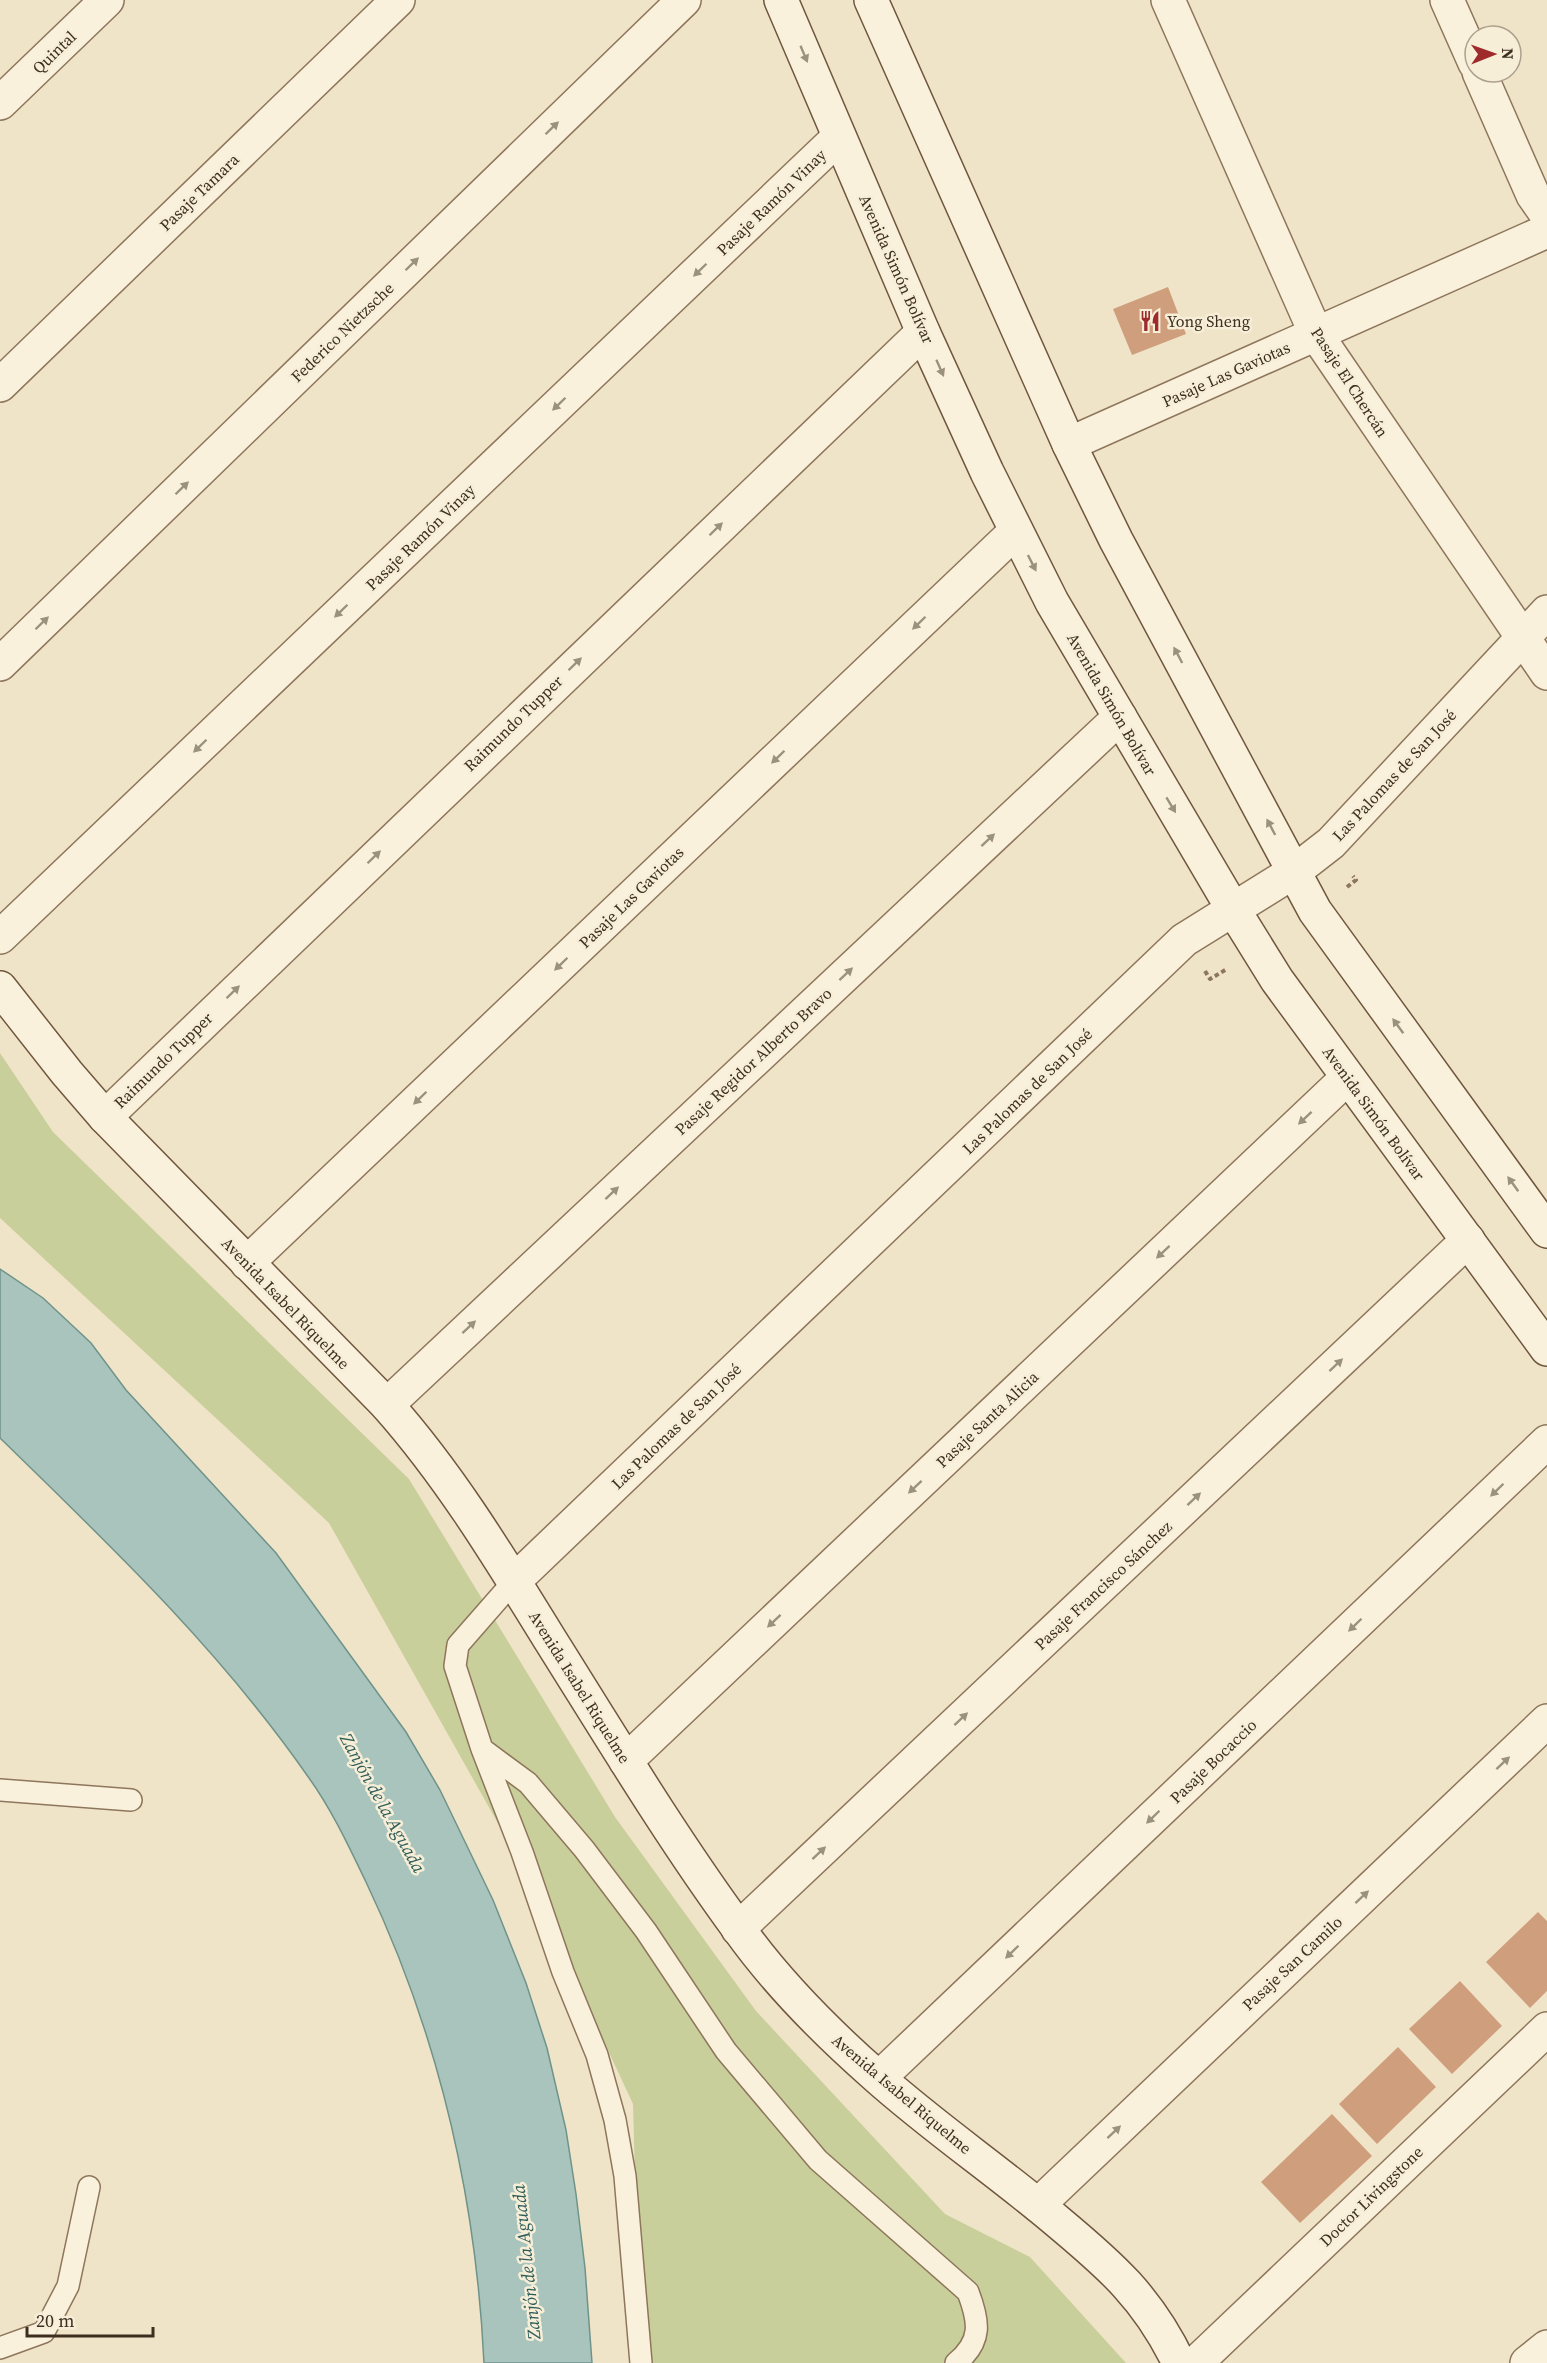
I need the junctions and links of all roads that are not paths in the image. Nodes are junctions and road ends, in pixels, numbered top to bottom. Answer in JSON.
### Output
{"nodes":[{"id":1,"x":107,"y":0,"type":"edge"},
{"id":2,"x":398,"y":0,"type":"edge"},
{"id":3,"x":684,"y":0,"type":"edge"},
{"id":4,"x":781,"y":0,"type":"edge"},
{"id":5,"x":871,"y":0,"type":"edge"},
{"id":6,"x":1168,"y":0,"type":"edge"},
{"id":7,"x":1447,"y":0,"type":"edge"},
{"id":8,"x":1463,"y":36,"type":"edge"},
{"id":9,"x":1484,"y":84,"type":"edge"},
{"id":10,"x":0,"y":103,"type":"edge"},
{"id":11,"x":839,"y":137,"type":"junction"},
{"id":12,"x":1547,"y":215,"type":"edge"},
{"id":13,"x":1547,"y":231,"type":"edge"},
{"id":14,"x":923,"y":332,"type":"junction"},
{"id":15,"x":1316,"y":334,"type":"junction"},
{"id":16,"x":0,"y":385,"type":"edge"},
{"id":17,"x":1070,"y":444,"type":"junction"},
{"id":18,"x":1016,"y":531,"type":"junction"},
{"id":19,"x":1547,"y":612,"type":"edge"},
{"id":20,"x":1523,"y":637,"type":"junction"},
{"id":21,"x":0,"y":664,"type":"edge"},
{"id":22,"x":1547,"y":673,"type":"edge"},
{"id":23,"x":1119,"y":717,"type":"junction"},
{"id":24,"x":1295,"y":871,"type":"junction"},
{"id":25,"x":1233,"y":909,"type":"junction"},
{"id":26,"x":0,"y":937,"type":"edge"},
{"id":27,"x":0,"y":988,"type":"edge"},
{"id":28,"x":1347,"y":1078,"type":"junction"},
{"id":29,"x":105,"y":1117,"type":"junction"},
{"id":30,"x":1547,"y":1231,"type":"edge"},
{"id":31,"x":1468,"y":1240,"type":"junction"},
{"id":32,"x":247,"y":1263,"type":"junction"},
{"id":33,"x":1547,"y":1349,"type":"edge"},
{"id":34,"x":387,"y":1406,"type":"junction"},
{"id":35,"x":1547,"y":1442,"type":"edge"},
{"id":36,"x":514,"y":1581,"type":"junction"},
{"id":37,"x":1547,"y":1721,"type":"edge"},
{"id":38,"x":482,"y":1749,"type":"junction"},
{"id":39,"x":626,"y":1761,"type":"junction"},
{"id":40,"x":0,"y":1790,"type":"edge"},
{"id":41,"x":131,"y":1800,"type":"dead end"},
{"id":42,"x":738,"y":1929,"type":"junction"},
{"id":43,"x":1547,"y":2029,"type":"edge"},
{"id":44,"x":879,"y":2078,"type":"junction"},
{"id":45,"x":89,"y":2187,"type":"dead end"},
{"id":46,"x":1038,"y":2205,"type":"junction"},
{"id":47,"x":1547,"y":2347,"type":"edge"},
{"id":48,"x":0,"y":2348,"type":"edge"},
{"id":49,"x":641,"y":2363,"type":"edge"},
{"id":50,"x":956,"y":2363,"type":"edge"},
{"id":51,"x":1179,"y":2363,"type":"edge"},
{"id":52,"x":1196,"y":2363,"type":"edge"},
{"id":53,"x":1527,"y":2363,"type":"edge"}],
"edges":[{"from":1,"to":10,"type":"street","name":"Quintal"},
{"from":2,"to":16,"type":"street","name":"Pasaje Tamara"},
{"from":21,"to":3,"type":"street","name":"Federico Nietzsche","one_way":true},
{"from":4,"to":11,"type":"street","name":"Avenida Simón Bolívar","one_way":true},
{"from":5,"to":17,"type":"street"},
{"from":6,"to":15,"type":"street","name":"Pasaje El Chercán"},
{"from":7,"to":8,"type":"street"},
{"from":9,"to":12,"type":"street"},
{"from":11,"to":14,"type":"street","name":"Avenida Simón Bolívar"},
{"from":11,"to":26,"type":"street","name":"Pasaje Ramón Vinay","one_way":true},
{"from":13,"to":15,"type":"street","name":"Pasaje Las Gaviotas"},
{"from":14,"to":18,"type":"street","name":"Avenida Simón Bolívar","one_way":true},
{"from":29,"to":14,"type":"street","name":"Raimundo Tupper","one_way":true},
{"from":15,"to":17,"type":"street","name":"Pasaje Las Gaviotas"},
{"from":15,"to":20,"type":"street","name":"Pasaje El Chercán"},
{"from":24,"to":17,"type":"street","one_way":true},
{"from":18,"to":23,"type":"street","name":"Avenida Simón Bolívar","one_way":true},
{"from":18,"to":32,"type":"street","name":"Pasaje Las Gaviotas","one_way":true},
{"from":19,"to":20,"type":"street","name":"Las Palomas de San José"},
{"from":20,"to":22,"type":"street","name":"Pasaje El Chercán"},
{"from":20,"to":24,"type":"street","name":"Las Palomas de San José"},
{"from":23,"to":25,"type":"street","name":"Avenida Simón Bolívar","one_way":true},
{"from":34,"to":23,"type":"street","name":"Pasaje Regidor Alberto Bravo","one_way":true},
{"from":24,"to":25,"type":"street","name":"Las Palomas de San José"},
{"from":30,"to":24,"type":"street","one_way":true},
{"from":25,"to":28,"type":"street","name":"Avenida Simón Bolívar"},
{"from":25,"to":36,"type":"street","name":"Las Palomas de San José"},
{"from":27,"to":29,"type":"street","name":"Avenida Isabel Riquelme"},
{"from":28,"to":31,"type":"street","name":"Avenida Simón Bolívar"},
{"from":28,"to":39,"type":"street","name":"Pasaje Santa Alicia","one_way":true},
{"from":29,"to":32,"type":"street","name":"Avenida Isabel Riquelme"},
{"from":31,"to":33,"type":"street","name":"Avenida Simón Bolívar"},
{"from":42,"to":31,"type":"street","name":"Pasaje Francisco Sánchez","one_way":true},
{"from":32,"to":34,"type":"street","name":"Avenida Isabel Riquelme"},
{"from":34,"to":36,"type":"street","name":"Avenida Isabel Riquelme"},
{"from":35,"to":44,"type":"street","name":"Pasaje Bocaccio","one_way":true},
{"from":36,"to":38,"type":"lane"},
{"from":36,"to":39,"type":"street","name":"Avenida Isabel Riquelme"},
{"from":46,"to":37,"type":"street","name":"Pasaje San Camilo","one_way":true},
{"from":38,"to":49,"type":"lane"},
{"from":38,"to":50,"type":"lane"},
{"from":39,"to":42,"type":"street","name":"Avenida Isabel Riquelme"},
{"from":40,"to":41,"type":"lane"},
{"from":42,"to":44,"type":"street","name":"Avenida Isabel Riquelme"},
{"from":43,"to":52,"type":"street","name":"Doctor Livingstone"},
{"from":44,"to":46,"type":"street","name":"Avenida Isabel Riquelme"},
{"from":45,"to":48,"type":"lane"},
{"from":46,"to":51,"type":"street","name":"Avenida Isabel Riquelme"},
{"from":47,"to":53,"type":"street"}]}
